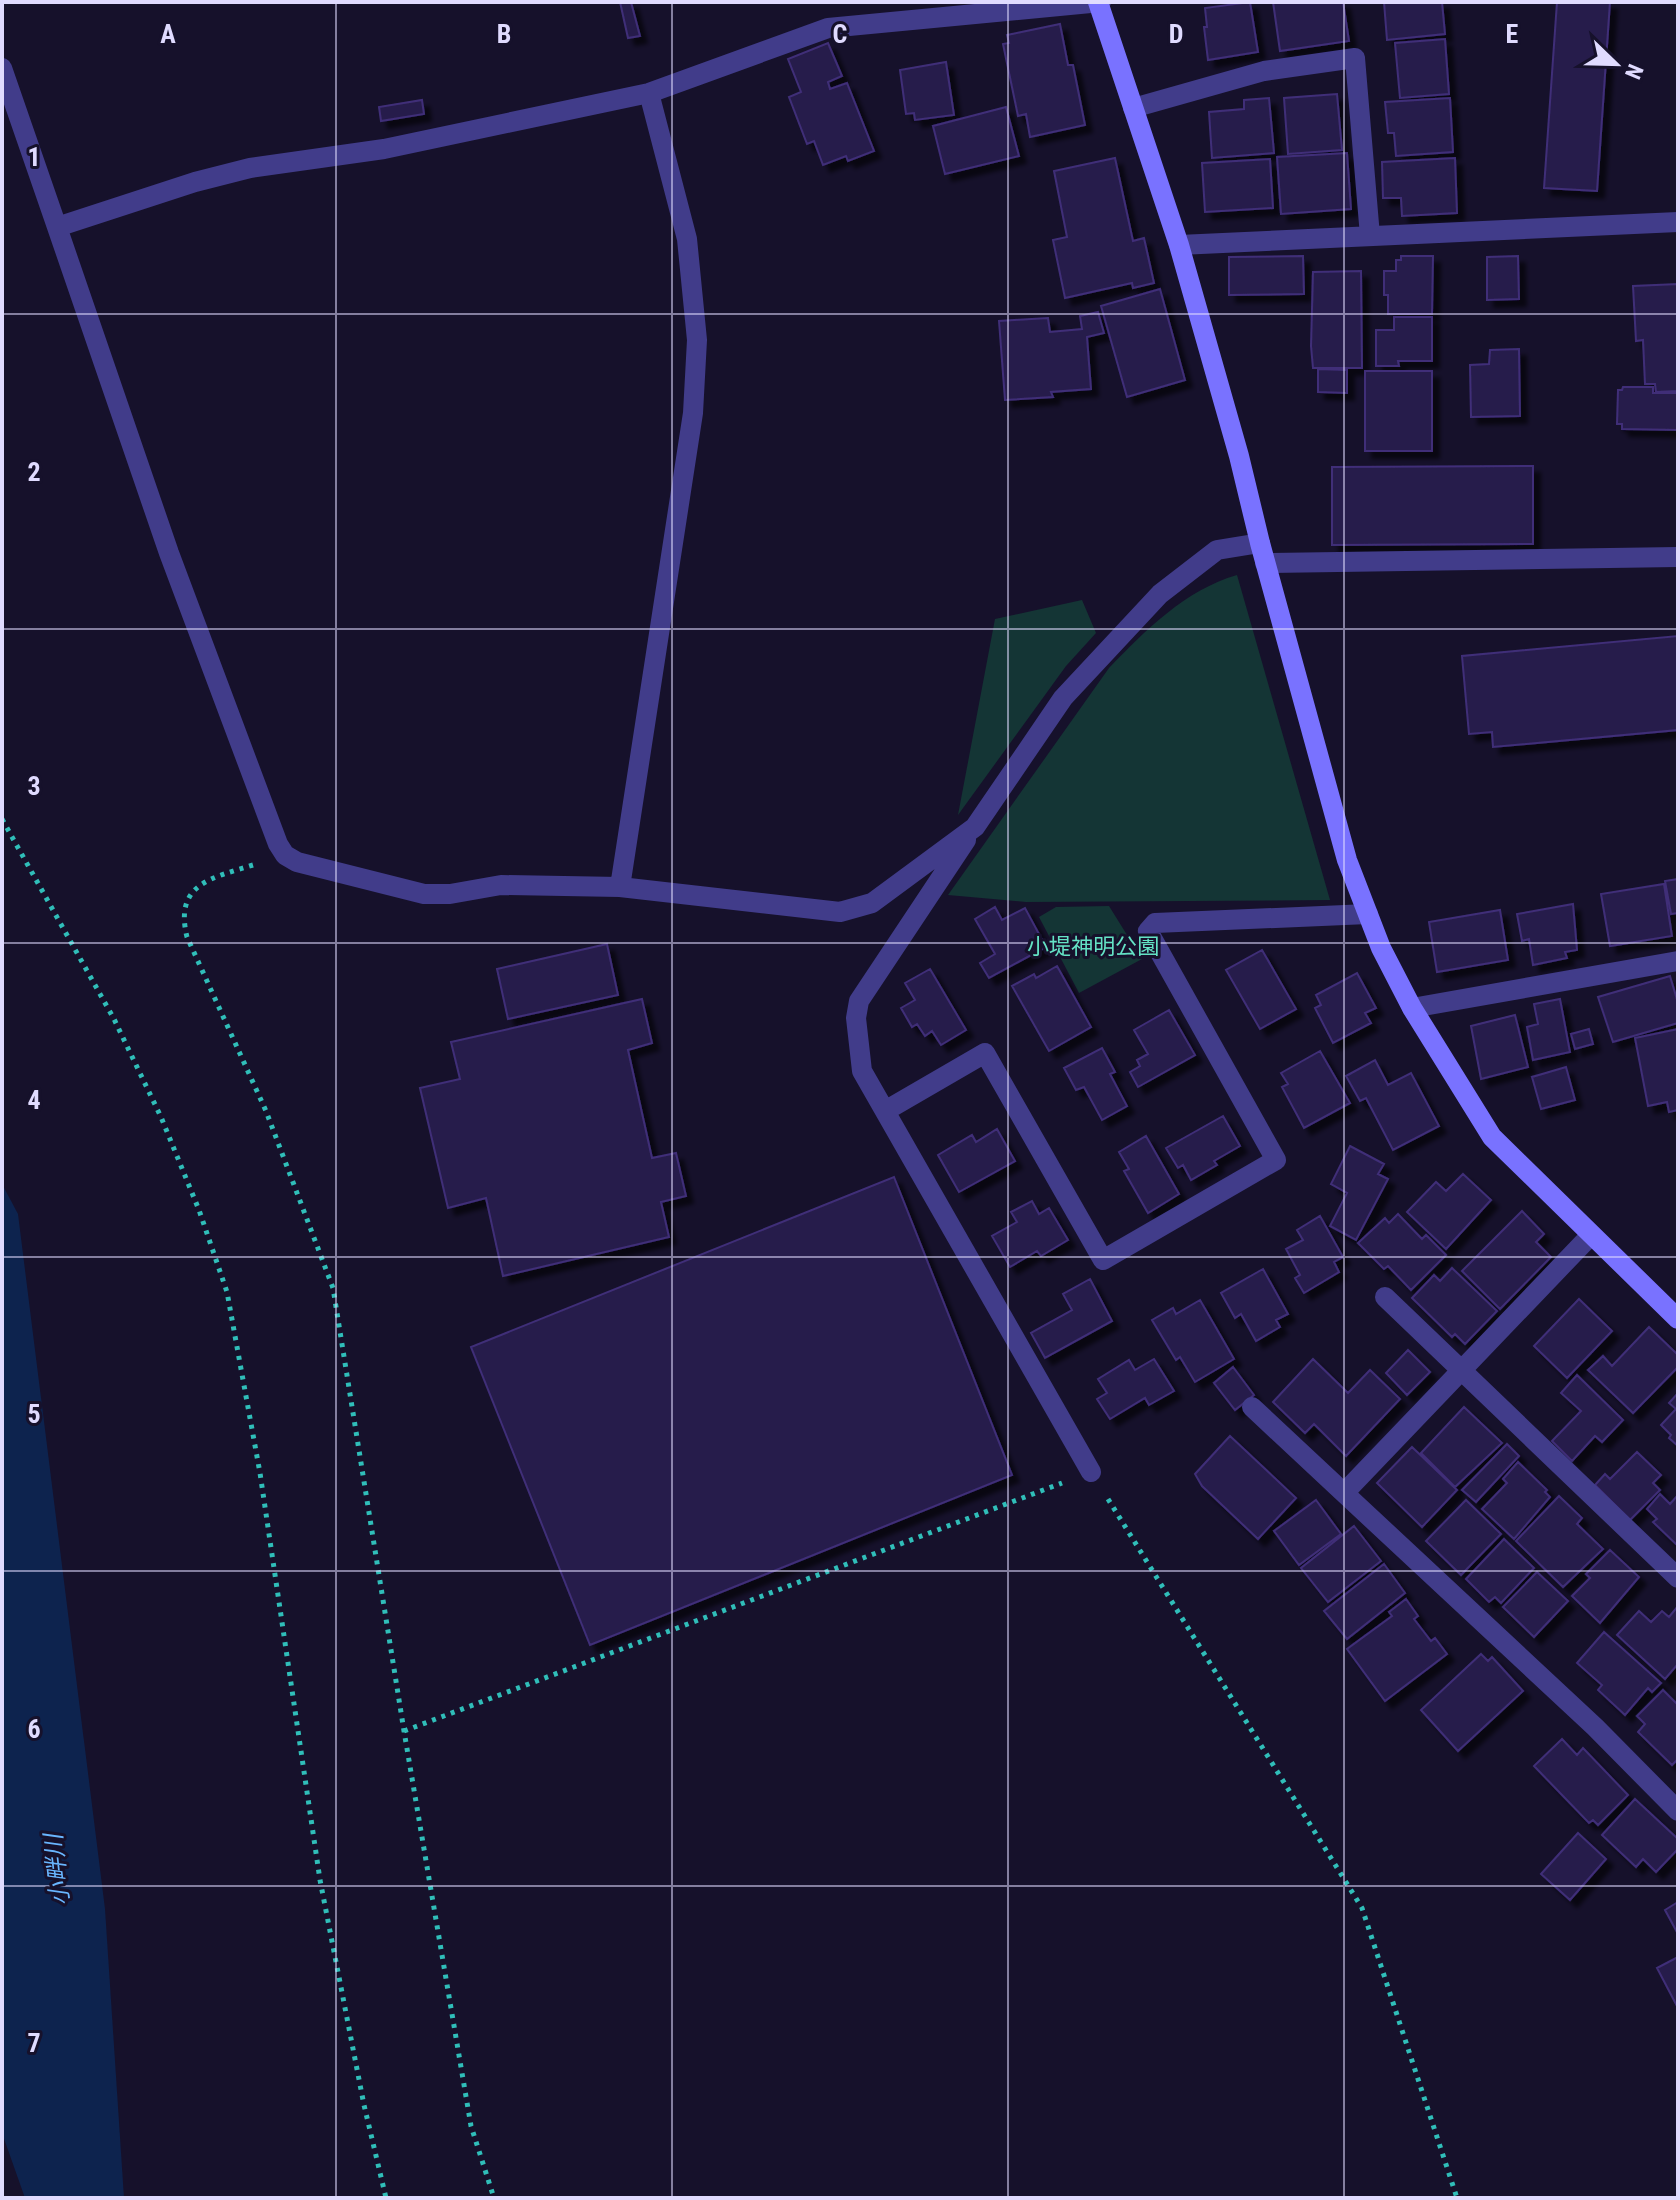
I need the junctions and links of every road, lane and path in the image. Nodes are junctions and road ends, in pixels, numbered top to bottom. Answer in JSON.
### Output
{"nodes":[{"id":1,"x":1099,"y":2,"type":"edge"},
{"id":2,"x":2,"y":68,"type":"edge"},
{"id":3,"x":649,"y":93,"type":"junction"},
{"id":4,"x":1133,"y":108,"type":"junction"},
{"id":5,"x":1678,"y":222,"type":"edge"},
{"id":6,"x":57,"y":227,"type":"junction"},
{"id":7,"x":1370,"y":236,"type":"junction"},
{"id":8,"x":1179,"y":245,"type":"junction"},
{"id":9,"x":1262,"y":553,"type":"junction"},
{"id":10,"x":1678,"y":557,"type":"edge"},
{"id":11,"x":2,"y":819,"type":"edge"},
{"id":12,"x":975,"y":827,"type":"junction"},
{"id":13,"x":285,"y":855,"type":"junction"},
{"id":14,"x":620,"y":887,"type":"junction"},
{"id":15,"x":1368,"y":914,"type":"junction"},
{"id":16,"x":1678,"y":961,"type":"edge"},
{"id":17,"x":1412,"y":1008,"type":"junction"},
{"id":18,"x":885,"y":1111,"type":"junction"},
{"id":19,"x":1591,"y":1235,"type":"junction"},
{"id":20,"x":1385,"y":1297,"type":"dead end"},
{"id":21,"x":1678,"y":1319,"type":"edge"},
{"id":22,"x":1461,"y":1369,"type":"junction"},
{"id":23,"x":1252,"y":1407,"type":"dead end"},
{"id":24,"x":1091,"y":1472,"type":"junction"},
{"id":25,"x":1344,"y":1493,"type":"junction"},
{"id":26,"x":1678,"y":1578,"type":"edge"},
{"id":27,"x":404,"y":1731,"type":"junction"},
{"id":28,"x":1678,"y":1811,"type":"edge"},
{"id":29,"x":386,"y":2198,"type":"edge"},
{"id":30,"x":494,"y":2198,"type":"edge"},
{"id":31,"x":1457,"y":2198,"type":"edge"}],
"edges":[{"from":1,"to":3,"type":"street"},
{"from":1,"to":4,"type":"street"},
{"from":2,"to":6,"type":"street"},
{"from":3,"to":6,"type":"street"},
{"from":3,"to":14,"type":"street"},
{"from":4,"to":7,"type":"street"},
{"from":4,"to":8,"type":"street"},
{"from":5,"to":7,"type":"street"},
{"from":6,"to":13,"type":"street"},
{"from":7,"to":8,"type":"street"},
{"from":8,"to":9,"type":"street"},
{"from":9,"to":10,"type":"street"},
{"from":9,"to":12,"type":"street"},
{"from":9,"to":15,"type":"street"},
{"from":11,"to":29,"type":"path"},
{"from":12,"to":14,"type":"street"},
{"from":12,"to":18,"type":"street"},
{"from":13,"to":14,"type":"street"},
{"from":13,"to":27,"type":"path"},
{"from":15,"to":17,"type":"street"},
{"from":15,"to":18,"type":"street"},
{"from":16,"to":17,"type":"street"},
{"from":17,"to":19,"type":"street"},
{"from":18,"to":24,"type":"street"},
{"from":19,"to":21,"type":"street"},
{"from":19,"to":22,"type":"street"},
{"from":20,"to":22,"type":"street"},
{"from":22,"to":25,"type":"street"},
{"from":22,"to":26,"type":"street"},
{"from":23,"to":25,"type":"street"},
{"from":24,"to":27,"type":"path"},
{"from":24,"to":31,"type":"path"},
{"from":25,"to":28,"type":"street"},
{"from":27,"to":30,"type":"path"}]}
